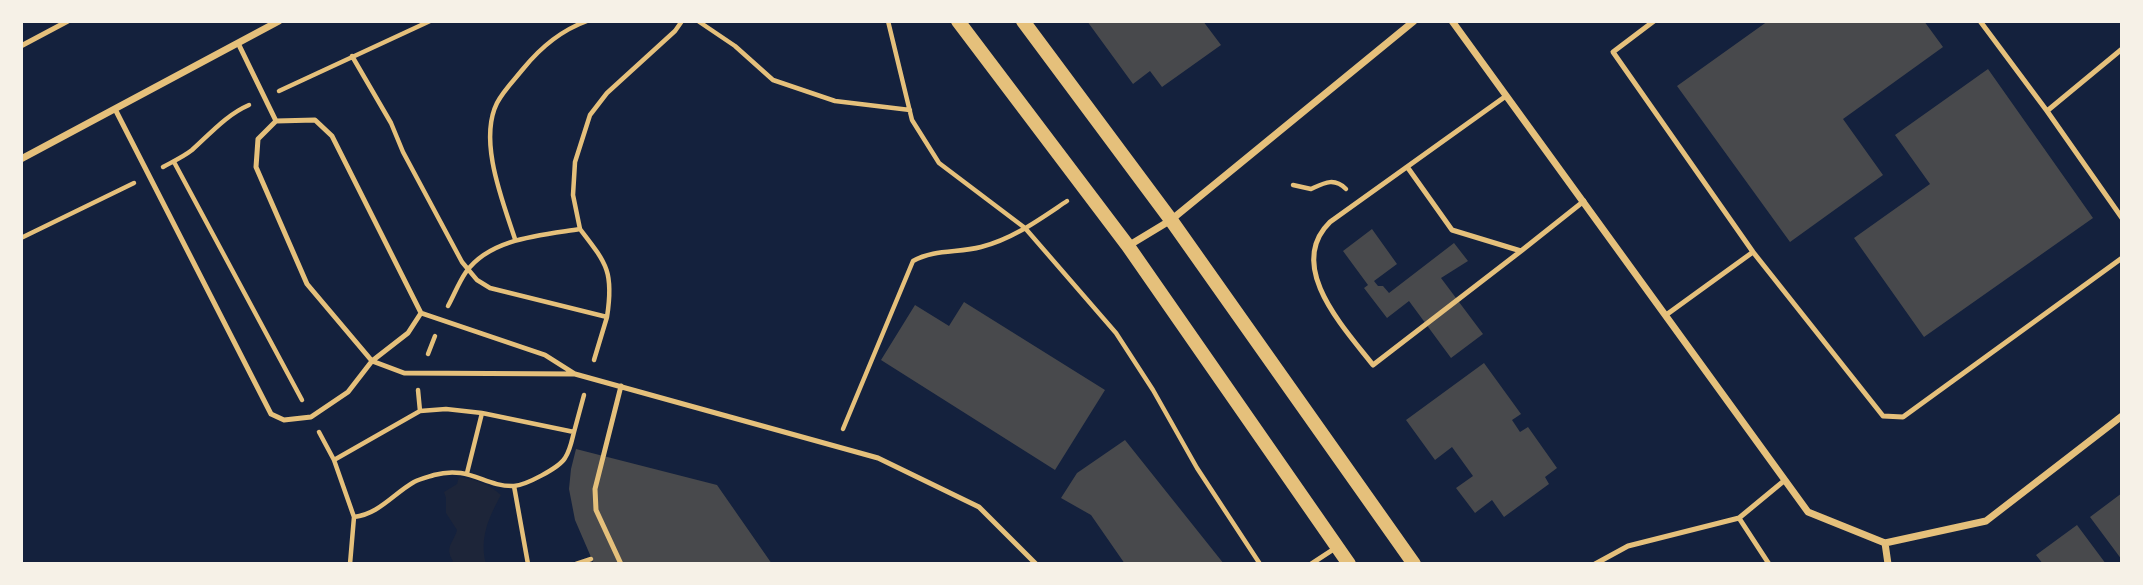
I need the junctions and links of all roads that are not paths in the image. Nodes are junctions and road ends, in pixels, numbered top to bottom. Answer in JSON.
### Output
{"nodes":[{"id":1,"x":68,"y":21,"type":"edge"},
{"id":2,"x":279,"y":21,"type":"edge"},
{"id":3,"x":958,"y":21,"type":"edge"},
{"id":4,"x":1023,"y":21,"type":"edge"},
{"id":5,"x":1415,"y":21,"type":"edge"},
{"id":6,"x":1452,"y":21,"type":"edge"},
{"id":7,"x":1654,"y":21,"type":"edge"},
{"id":8,"x":1980,"y":21,"type":"edge"},
{"id":9,"x":238,"y":43,"type":"junction"},
{"id":10,"x":21,"y":46,"type":"edge"},
{"id":11,"x":2122,"y":49,"type":"edge"},
{"id":12,"x":1506,"y":96,"type":"junction"},
{"id":13,"x":115,"y":109,"type":"junction"},
{"id":14,"x":2047,"y":111,"type":"junction"},
{"id":15,"x":276,"y":121,"type":"junction"},
{"id":16,"x":21,"y":159,"type":"edge"},
{"id":17,"x":1408,"y":168,"type":"junction"},
{"id":18,"x":1584,"y":201,"type":"junction"},
{"id":19,"x":2122,"y":218,"type":"edge"},
{"id":20,"x":1171,"y":220,"type":"junction"},
{"id":21,"x":1128,"y":246,"type":"junction"},
{"id":22,"x":1521,"y":251,"type":"junction"},
{"id":23,"x":1753,"y":252,"type":"junction"},
{"id":24,"x":2122,"y":258,"type":"edge"},
{"id":25,"x":421,"y":313,"type":"junction"},
{"id":26,"x":1666,"y":315,"type":"junction"},
{"id":27,"x":372,"y":361,"type":"junction"},
{"id":28,"x":575,"y":374,"type":"junction"},
{"id":29,"x":621,"y":386,"type":"junction"},
{"id":30,"x":2122,"y":416,"type":"edge"},
{"id":31,"x":1785,"y":481,"type":"junction"},
{"id":32,"x":1740,"y":518,"type":"junction"},
{"id":33,"x":1885,"y":543,"type":"junction"},
{"id":34,"x":1337,"y":547,"type":"junction"},
{"id":35,"x":621,"y":564,"type":"edge"},
{"id":36,"x":1037,"y":564,"type":"edge"},
{"id":37,"x":1311,"y":564,"type":"edge"},
{"id":38,"x":1349,"y":564,"type":"edge"},
{"id":39,"x":1414,"y":564,"type":"edge"},
{"id":40,"x":1595,"y":564,"type":"edge"},
{"id":41,"x":1769,"y":564,"type":"edge"},
{"id":42,"x":1888,"y":564,"type":"edge"}],
"edges":[{"from":1,"to":10,"type":"lane"},
{"from":2,"to":9,"type":"street"},
{"from":3,"to":21,"type":"main road"},
{"from":4,"to":20,"type":"main road"},
{"from":5,"to":20,"type":"street"},
{"from":6,"to":12,"type":"street"},
{"from":7,"to":23,"type":"lane"},
{"from":8,"to":14,"type":"lane"},
{"from":9,"to":13,"type":"street"},
{"from":9,"to":15,"type":"lane"},
{"from":11,"to":14,"type":"lane"},
{"from":12,"to":17,"type":"lane"},
{"from":12,"to":18,"type":"street"},
{"from":13,"to":16,"type":"street"},
{"from":13,"to":27,"type":"lane"},
{"from":14,"to":19,"type":"lane"},
{"from":15,"to":25,"type":"lane"},
{"from":15,"to":27,"type":"lane"},
{"from":17,"to":22,"type":"lane"},
{"from":17,"to":22,"type":"lane"},
{"from":18,"to":22,"type":"lane"},
{"from":18,"to":26,"type":"street"},
{"from":20,"to":21,"type":"street"},
{"from":20,"to":39,"type":"main road"},
{"from":21,"to":34,"type":"main road"},
{"from":23,"to":24,"type":"lane"},
{"from":23,"to":26,"type":"lane"},
{"from":25,"to":27,"type":"lane"},
{"from":25,"to":28,"type":"lane"},
{"from":26,"to":31,"type":"street"},
{"from":27,"to":28,"type":"lane"},
{"from":28,"to":29,"type":"lane"},
{"from":29,"to":35,"type":"lane"},
{"from":29,"to":36,"type":"lane"},
{"from":30,"to":33,"type":"street"},
{"from":31,"to":32,"type":"lane"},
{"from":31,"to":33,"type":"street"},
{"from":32,"to":40,"type":"lane"},
{"from":32,"to":41,"type":"lane"},
{"from":33,"to":42,"type":"street"},
{"from":34,"to":37,"type":"lane"},
{"from":34,"to":38,"type":"main road"}]}
